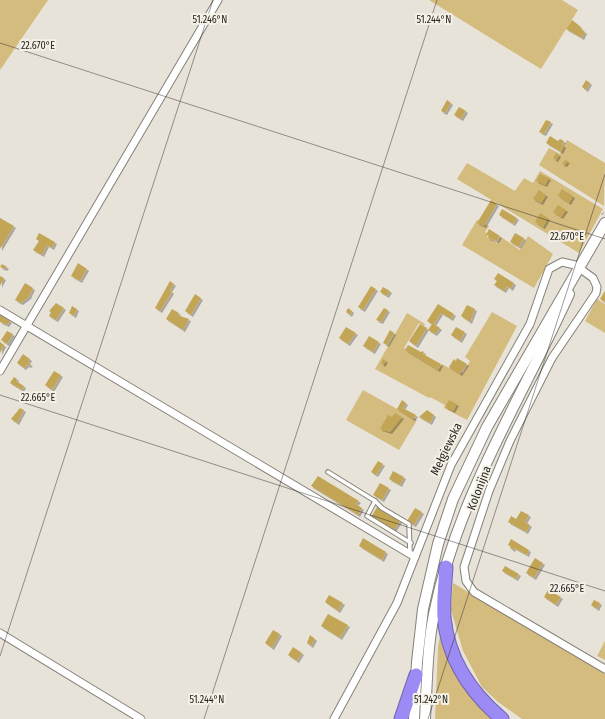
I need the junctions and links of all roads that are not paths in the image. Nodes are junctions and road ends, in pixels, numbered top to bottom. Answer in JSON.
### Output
{"nodes":[{"id":1,"x":218,"y":0,"type":"edge"},
{"id":2,"x":605,"y":223,"type":"edge"},
{"id":3,"x":580,"y":268,"type":"junction"},
{"id":4,"x":0,"y":310,"type":"edge"},
{"id":5,"x":27,"y":326,"type":"junction"},
{"id":6,"x":0,"y":371,"type":"edge"},
{"id":7,"x":328,"y":472,"type":"dead end"},
{"id":8,"x":375,"y":501,"type":"junction"},
{"id":9,"x":411,"y":543,"type":"junction"},
{"id":10,"x":412,"y":556,"type":"junction"},
{"id":11,"x":446,"y":567,"type":"junction"},
{"id":12,"x":0,"y":633,"type":"edge"},
{"id":13,"x":605,"y":669,"type":"edge"},
{"id":14,"x":416,"y":675,"type":"junction"},
{"id":15,"x":141,"y":719,"type":"edge"},
{"id":16,"x":334,"y":719,"type":"edge"},
{"id":17,"x":401,"y":719,"type":"edge"},
{"id":18,"x":414,"y":719,"type":"edge"},
{"id":19,"x":426,"y":719,"type":"edge"},
{"id":20,"x":502,"y":719,"type":"edge"}],
"edges":[{"from":1,"to":5,"type":"street"},
{"from":2,"to":3,"type":"main road"},
{"from":3,"to":10,"type":"street","name":"Mełgiewska"},
{"from":3,"to":11,"type":"main road"},
{"from":3,"to":13,"type":"street","name":"Kolonijna"},
{"from":3,"to":14,"type":"main road"},
{"from":4,"to":5,"type":"street"},
{"from":5,"to":6,"type":"street"},
{"from":5,"to":10,"type":"street"},
{"from":7,"to":8,"type":"lane"},
{"from":8,"to":9,"type":"lane"},
{"from":8,"to":9,"type":"lane"},
{"from":9,"to":10,"type":"lane"},
{"from":10,"to":16,"type":"street","name":"Mełgiewska"},
{"from":11,"to":19,"type":"main road"},
{"from":11,"to":20,"type":"highway"},
{"from":12,"to":15,"type":"street"},
{"from":14,"to":17,"type":"highway"},
{"from":14,"to":18,"type":"main road"}]}
